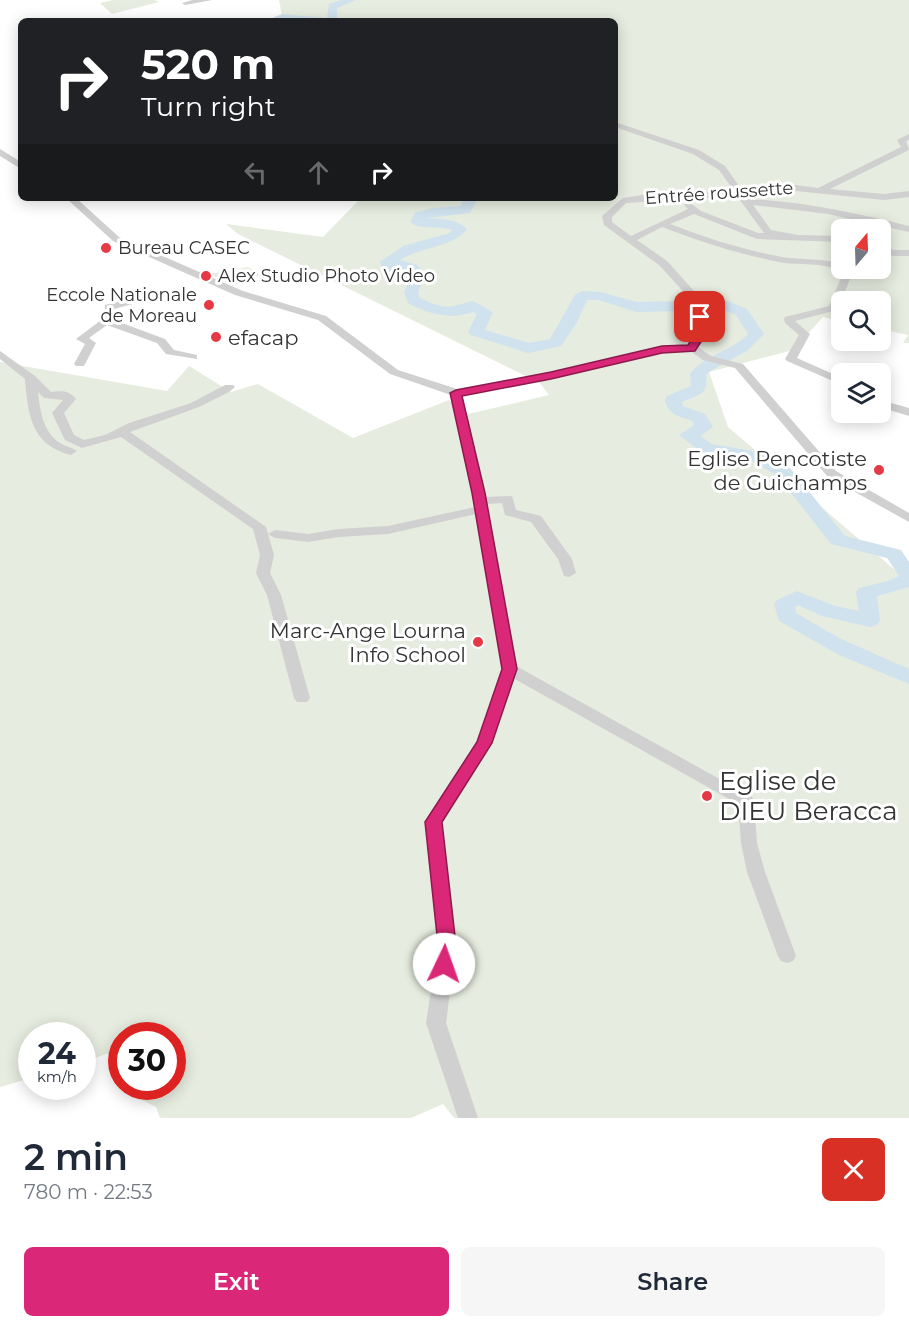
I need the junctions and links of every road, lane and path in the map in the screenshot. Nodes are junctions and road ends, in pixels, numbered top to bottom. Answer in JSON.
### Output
{"nodes":[{"id":1,"x":209,"y":0,"type":"edge"},
{"id":2,"x":185,"y":3,"type":"dead end"},
{"id":3,"x":618,"y":125,"type":"edge"},
{"id":4,"x":909,"y":136,"type":"edge"},
{"id":5,"x":0,"y":152,"type":"edge"},
{"id":6,"x":18,"y":164,"type":"edge"},
{"id":7,"x":820,"y":190,"type":"junction"},
{"id":8,"x":909,"y":194,"type":"edge"},
{"id":9,"x":677,"y":197,"type":"junction"},
{"id":10,"x":742,"y":197,"type":"junction"},
{"id":11,"x":73,"y":201,"type":"edge"},
{"id":12,"x":695,"y":210,"type":"junction"},
{"id":13,"x":662,"y":224,"type":"junction"},
{"id":14,"x":909,"y":229,"type":"edge"},
{"id":15,"x":794,"y":237,"type":"junction"},
{"id":16,"x":831,"y":239,"type":"edge"},
{"id":17,"x":630,"y":240,"type":"junction"},
{"id":18,"x":891,"y":252,"type":"edge"},
{"id":19,"x":909,"y":253,"type":"edge"},
{"id":20,"x":831,"y":264,"type":"edge"},
{"id":21,"x":845,"y":279,"type":"edge"},
{"id":22,"x":147,"y":297,"type":"dead end"},
{"id":23,"x":107,"y":321,"type":"junction"},
{"id":24,"x":692,"y":348,"type":"junction"},
{"id":25,"x":0,"y":354,"type":"edge"},
{"id":26,"x":193,"y":357,"type":"dead end"},
{"id":27,"x":80,"y":364,"type":"dead end"},
{"id":28,"x":831,"y":377,"type":"edge"},
{"id":29,"x":31,"y":378,"type":"junction"},
{"id":30,"x":229,"y":387,"type":"dead end"},
{"id":31,"x":456,"y":393,"type":"junction"},
{"id":32,"x":891,"y":406,"type":"edge"},
{"id":33,"x":909,"y":412,"type":"edge"},
{"id":34,"x":122,"y":432,"type":"junction"},
{"id":35,"x":71,"y":451,"type":"dead end"},
{"id":36,"x":480,"y":505,"type":"junction"},
{"id":37,"x":909,"y":518,"type":"edge"},
{"id":38,"x":275,"y":534,"type":"dead end"},
{"id":39,"x":569,"y":573,"type":"dead end"},
{"id":40,"x":509,"y":669,"type":"junction"},
{"id":41,"x":302,"y":698,"type":"dead end"},
{"id":42,"x":787,"y":957,"type":"dead end"},
{"id":43,"x":468,"y":1118,"type":"edge"}],
"edges":[{"from":1,"to":2,"type":"street"},
{"from":3,"to":10,"type":"street"},
{"from":4,"to":7,"type":"street"},
{"from":5,"to":6,"type":"street"},
{"from":7,"to":8,"type":"street","name":"Entrée roussette"},
{"from":7,"to":10,"type":"street","name":"Entrée roussette"},
{"from":9,"to":10,"type":"street","name":"Entrée roussette"},
{"from":9,"to":12,"type":"street"},
{"from":9,"to":17,"type":"street","name":"Entrée roussette"},
{"from":10,"to":14,"type":"street"},
{"from":10,"to":15,"type":"street"},
{"from":11,"to":31,"type":"street"},
{"from":12,"to":13,"type":"street"},
{"from":12,"to":15,"type":"street"},
{"from":13,"to":17,"type":"street"},
{"from":13,"to":20,"type":"street"},
{"from":15,"to":16,"type":"street"},
{"from":17,"to":24,"type":"street","name":"Entrée roussette"},
{"from":18,"to":19,"type":"street"},
{"from":21,"to":28,"type":"street"},
{"from":22,"to":23,"type":"street"},
{"from":23,"to":26,"type":"street"},
{"from":23,"to":27,"type":"street"},
{"from":24,"to":31,"type":"street"},
{"from":24,"to":37,"type":"street"},
{"from":25,"to":29,"type":"street"},
{"from":29,"to":34,"type":"street"},
{"from":29,"to":35,"type":"street"},
{"from":30,"to":34,"type":"street"},
{"from":31,"to":36,"type":"street"},
{"from":32,"to":33,"type":"street"},
{"from":34,"to":41,"type":"street"},
{"from":36,"to":38,"type":"street"},
{"from":36,"to":39,"type":"street"},
{"from":36,"to":40,"type":"street"},
{"from":40,"to":42,"type":"street"},
{"from":40,"to":43,"type":"street"}]}
